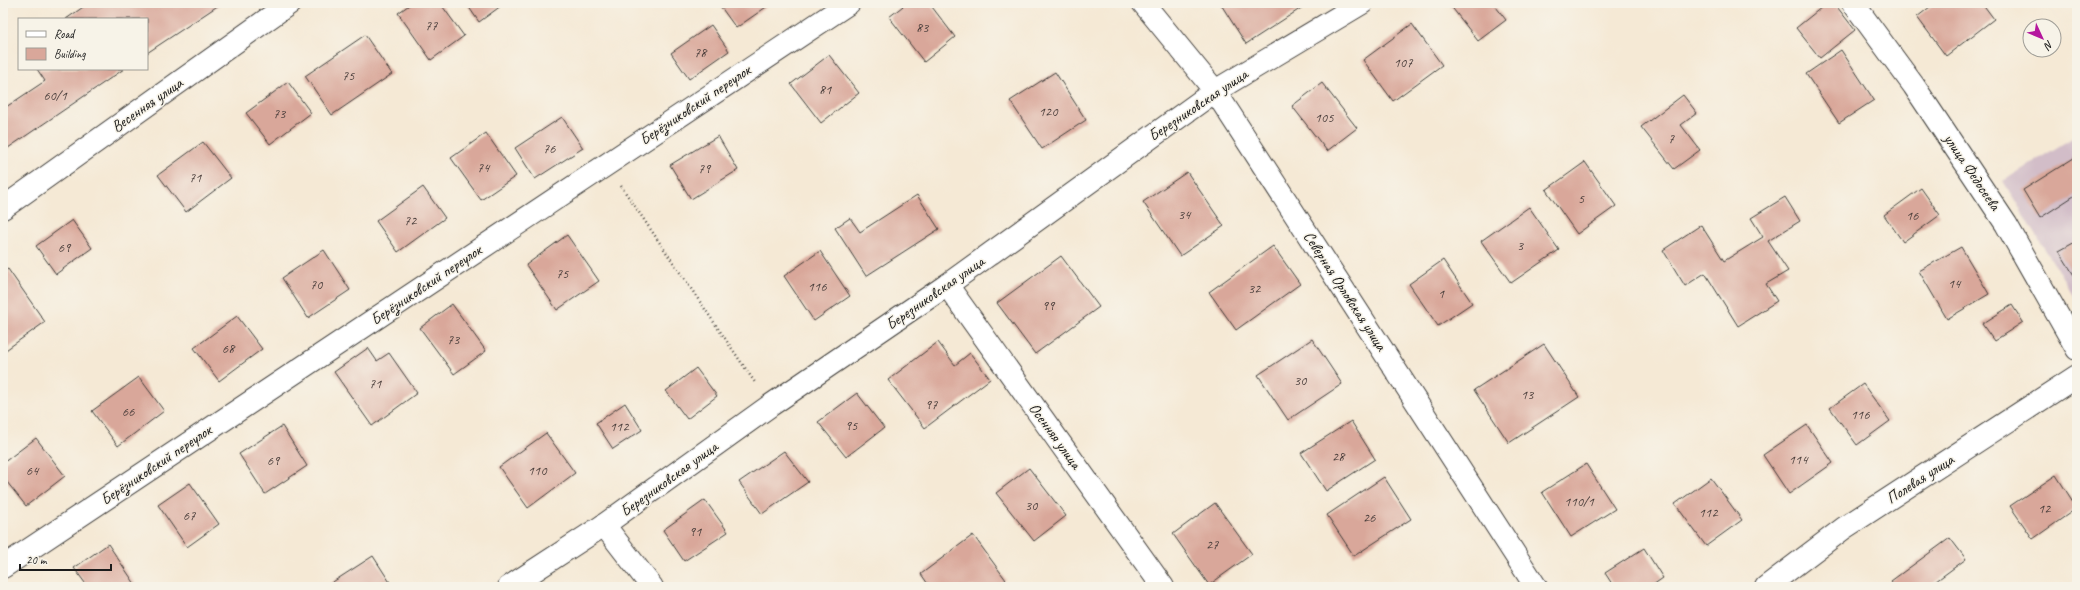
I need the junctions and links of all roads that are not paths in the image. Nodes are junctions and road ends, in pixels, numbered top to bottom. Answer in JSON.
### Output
{"nodes":[{"id":1,"x":290,"y":3,"type":"edge"},
{"id":2,"x":849,"y":3,"type":"edge"},
{"id":3,"x":1143,"y":3,"type":"edge"},
{"id":4,"x":1362,"y":3,"type":"edge"},
{"id":5,"x":1853,"y":3,"type":"edge"},
{"id":6,"x":1215,"y":91,"type":"junction"},
{"id":7,"x":3,"y":208,"type":"edge"},
{"id":8,"x":947,"y":285,"type":"junction"},
{"id":9,"x":2077,"y":349,"type":"edge"},
{"id":10,"x":2077,"y":376,"type":"edge"},
{"id":11,"x":604,"y":525,"type":"junction"},
{"id":12,"x":3,"y":567,"type":"edge"},
{"id":13,"x":509,"y":587,"type":"edge"},
{"id":14,"x":652,"y":587,"type":"edge"},
{"id":15,"x":1163,"y":587,"type":"edge"},
{"id":16,"x":1536,"y":587,"type":"edge"},
{"id":17,"x":1766,"y":587,"type":"edge"}],
"edges":[{"from":1,"to":7,"type":"street","name":"Весенняя улица"},
{"from":2,"to":12,"type":"street","name":"Берёзниковский переулок"},
{"from":3,"to":6,"type":"street","name":"Северная Орловская улица"},
{"from":4,"to":6,"type":"street","name":"Березниковская улица"},
{"from":5,"to":9,"type":"street","name":"улица Федосеева"},
{"from":6,"to":8,"type":"street","name":"Березниковская улица"},
{"from":6,"to":16,"type":"street","name":"Северная Орловская улица"},
{"from":8,"to":11,"type":"street","name":"Березниковская улица"},
{"from":8,"to":15,"type":"street","name":"Осенняя улица"},
{"from":10,"to":17,"type":"street","name":"Полевая улица"},
{"from":11,"to":13,"type":"street","name":"Березниковская улица"},
{"from":11,"to":14,"type":"street"}]}
